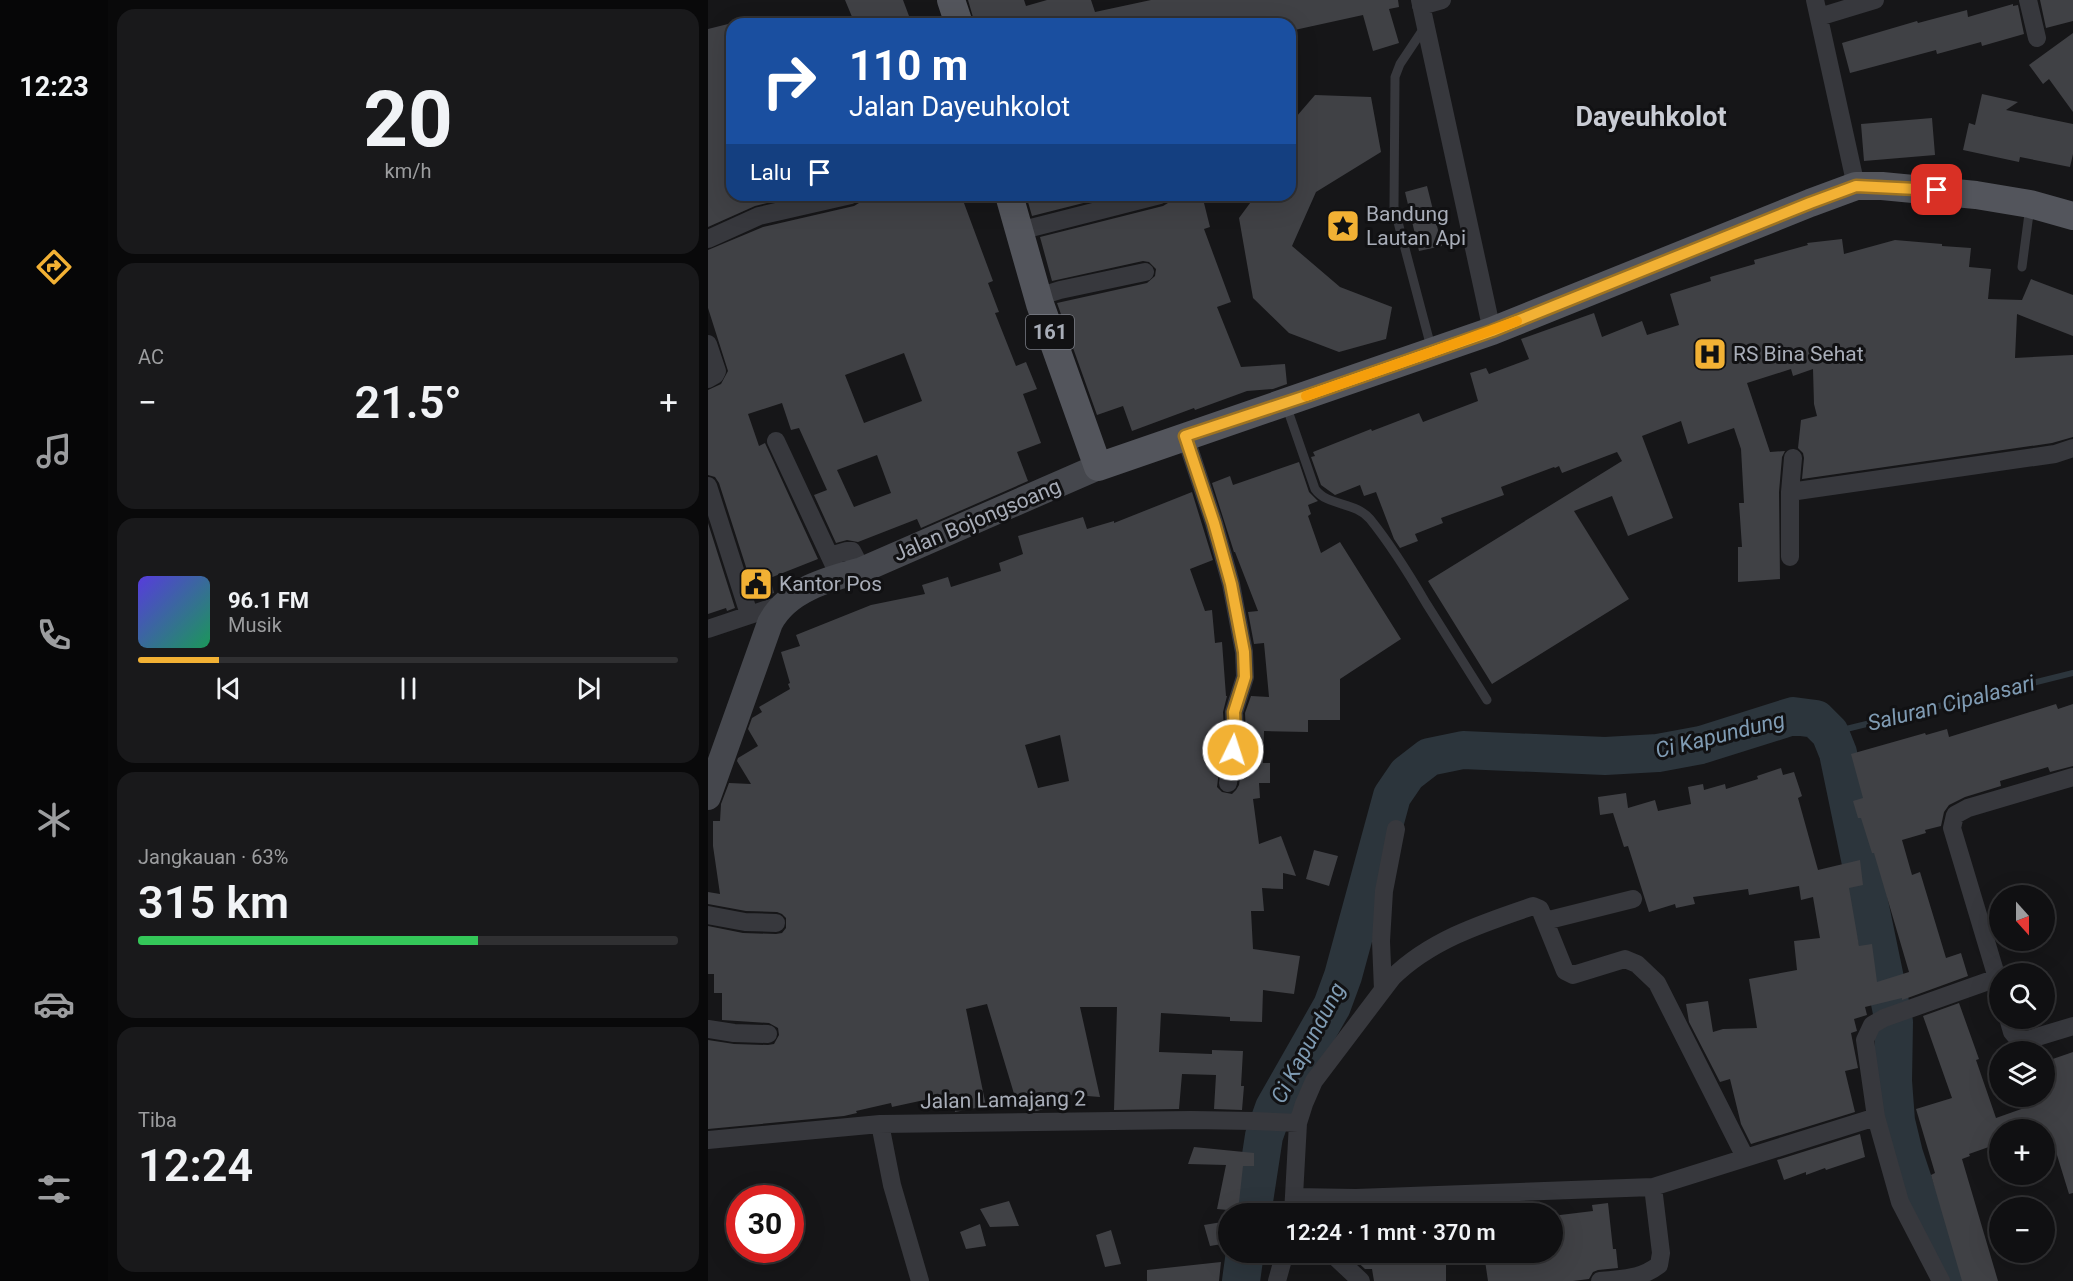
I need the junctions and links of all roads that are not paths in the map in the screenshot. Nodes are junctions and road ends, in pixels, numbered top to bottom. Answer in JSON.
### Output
{"nodes":[{"id":1,"x":951,"y":0,"type":"edge"},
{"id":2,"x":1443,"y":0,"type":"edge"},
{"id":3,"x":1875,"y":0,"type":"edge"},
{"id":4,"x":2028,"y":0,"type":"edge"},
{"id":5,"x":1420,"y":3,"type":"edge"},
{"id":6,"x":1817,"y":8,"type":"edge"},
{"id":7,"x":956,"y":18,"type":"edge"},
{"id":8,"x":1424,"y":28,"type":"junction"},
{"id":9,"x":2037,"y":38,"type":"dead end"},
{"id":10,"x":1856,"y":186,"type":"junction"},
{"id":11,"x":825,"y":201,"type":"edge"},
{"id":12,"x":1011,"y":201,"type":"edge"},
{"id":13,"x":1136,"y":201,"type":"edge"},
{"id":14,"x":2030,"y":204,"type":"junction"},
{"id":15,"x":2073,"y":216,"type":"edge"},
{"id":16,"x":1019,"y":231,"type":"junction"},
{"id":17,"x":708,"y":238,"type":"edge"},
{"id":18,"x":2022,"y":267,"type":"dead end"},
{"id":19,"x":1145,"y":272,"type":"dead end"},
{"id":20,"x":1038,"y":297,"type":"junction"},
{"id":21,"x":1492,"y":331,"type":"junction"},
{"id":22,"x":708,"y":344,"type":"edge"},
{"id":23,"x":1432,"y":352,"type":"junction"},
{"id":24,"x":708,"y":379,"type":"edge"},
{"id":25,"x":1285,"y":403,"type":"junction"},
{"id":26,"x":1185,"y":436,"type":"junction"},
{"id":27,"x":776,"y":441,"type":"dead end"},
{"id":28,"x":2073,"y":448,"type":"edge"},
{"id":29,"x":1793,"y":458,"type":"dead end"},
{"id":30,"x":1098,"y":467,"type":"junction"},
{"id":31,"x":708,"y":486,"type":"edge"},
{"id":32,"x":1790,"y":492,"type":"junction"},
{"id":33,"x":1790,"y":557,"type":"dead end"},
{"id":34,"x":844,"y":567,"type":"junction"},
{"id":35,"x":783,"y":604,"type":"junction"},
{"id":36,"x":749,"y":614,"type":"junction"},
{"id":37,"x":708,"y":629,"type":"edge"},
{"id":38,"x":1487,"y":700,"type":"dead end"},
{"id":39,"x":2073,"y":777,"type":"edge"},
{"id":40,"x":1228,"y":783,"type":"dead end"},
{"id":41,"x":708,"y":797,"type":"edge"},
{"id":42,"x":1396,"y":829,"type":"dead end"},
{"id":43,"x":1634,"y":899,"type":"dead end"},
{"id":44,"x":708,"y":915,"type":"edge"},
{"id":45,"x":1545,"y":921,"type":"junction"},
{"id":46,"x":776,"y":923,"type":"dead end"},
{"id":47,"x":1992,"y":963,"type":"edge"},
{"id":48,"x":1989,"y":986,"type":"edge"},
{"id":49,"x":1383,"y":990,"type":"junction"},
{"id":50,"x":2073,"y":1026,"type":"edge"},
{"id":51,"x":708,"y":1029,"type":"edge"},
{"id":52,"x":2011,"y":1029,"type":"edge"},
{"id":53,"x":768,"y":1034,"type":"dead end"},
{"id":54,"x":1876,"y":1117,"type":"junction"},
{"id":55,"x":1293,"y":1123,"type":"junction"},
{"id":56,"x":880,"y":1124,"type":"junction"},
{"id":57,"x":708,"y":1140,"type":"edge"},
{"id":58,"x":1745,"y":1157,"type":"junction"},
{"id":59,"x":1653,"y":1187,"type":"junction"},
{"id":60,"x":1294,"y":1203,"type":"edge"},
{"id":61,"x":1312,"y":1203,"type":"edge"},
{"id":62,"x":1282,"y":1263,"type":"edge"},
{"id":63,"x":1342,"y":1263,"type":"edge"},
{"id":64,"x":920,"y":1281,"type":"edge"},
{"id":65,"x":1277,"y":1281,"type":"edge"},
{"id":66,"x":1361,"y":1281,"type":"edge"},
{"id":67,"x":1600,"y":1281,"type":"edge"},
{"id":68,"x":1941,"y":1281,"type":"edge"}],
"edges":[{"from":1,"to":7,"type":"main road"},
{"from":2,"to":5,"type":"street"},
{"from":3,"to":6,"type":"street"},
{"from":4,"to":9,"type":"street"},
{"from":5,"to":8,"type":"street"},
{"from":6,"to":10,"type":"street"},
{"from":8,"to":21,"type":"street"},
{"from":8,"to":23,"type":"lane"},
{"from":10,"to":14,"type":"main road"},
{"from":10,"to":21,"type":"main road"},
{"from":11,"to":17,"type":"street"},
{"from":12,"to":16,"type":"main road","number":"161"},
{"from":13,"to":16,"type":"street"},
{"from":14,"to":15,"type":"main road"},
{"from":14,"to":18,"type":"lane"},
{"from":16,"to":20,"type":"main road","number":"161"},
{"from":19,"to":20,"type":"street"},
{"from":20,"to":30,"type":"main road","number":"161"},
{"from":21,"to":23,"type":"main road"},
{"from":22,"to":24,"type":"street"},
{"from":23,"to":25,"type":"main road"},
{"from":25,"to":26,"type":"main road"},
{"from":25,"to":38,"type":"lane"},
{"from":26,"to":30,"type":"main road"},
{"from":26,"to":40,"type":"street"},
{"from":27,"to":34,"type":"street"},
{"from":28,"to":32,"type":"street"},
{"from":29,"to":32,"type":"street"},
{"from":30,"to":34,"type":"main road","name":"Jalan Bojongsoang"},
{"from":31,"to":36,"type":"street"},
{"from":32,"to":33,"type":"street"},
{"from":34,"to":35,"type":"main road","name":"Jalan Bojongsoang"},
{"from":35,"to":36,"type":"street"},
{"from":35,"to":41,"type":"main road","name":"Jalan Bojongsoang"},
{"from":36,"to":37,"type":"street"},
{"from":39,"to":47,"type":"street"},
{"from":42,"to":49,"type":"street"},
{"from":43,"to":45,"type":"street"},
{"from":44,"to":46,"type":"street"},
{"from":45,"to":49,"type":"street"},
{"from":45,"to":58,"type":"street"},
{"from":48,"to":54,"type":"street"},
{"from":49,"to":55,"type":"street"},
{"from":50,"to":52,"type":"street"},
{"from":51,"to":53,"type":"street"},
{"from":54,"to":58,"type":"street"},
{"from":54,"to":68,"type":"street"},
{"from":55,"to":56,"type":"street","name":"Jalan Lamajang 2"},
{"from":55,"to":60,"type":"street"},
{"from":56,"to":57,"type":"street","name":"Jalan Lamajang 2"},
{"from":56,"to":64,"type":"street"},
{"from":58,"to":59,"type":"street"},
{"from":59,"to":61,"type":"street"},
{"from":59,"to":67,"type":"street"},
{"from":62,"to":65,"type":"street"},
{"from":63,"to":66,"type":"street"}]}
